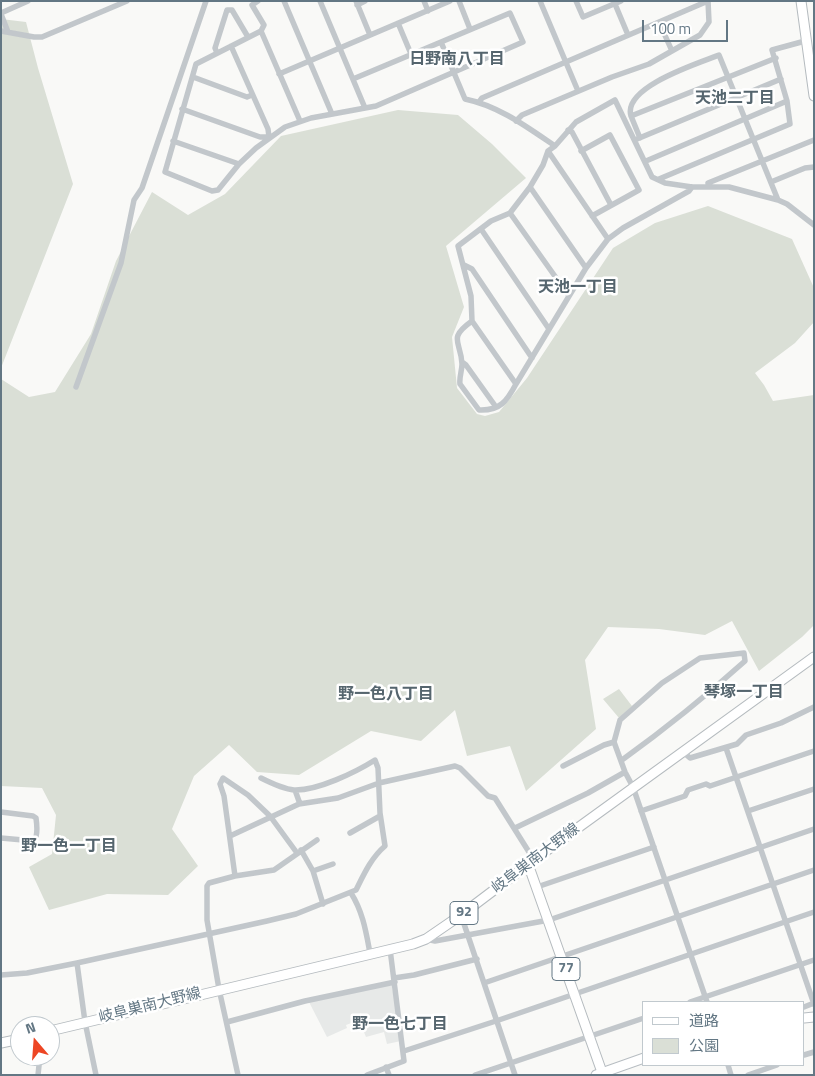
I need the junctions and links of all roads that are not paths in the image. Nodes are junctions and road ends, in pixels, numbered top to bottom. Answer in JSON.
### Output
{"nodes":[{"id":1,"x":28,"y":1,"type":"edge"},
{"id":2,"x":127,"y":1,"type":"edge"},
{"id":3,"x":206,"y":1,"type":"edge"},
{"id":4,"x":258,"y":1,"type":"edge"},
{"id":5,"x":284,"y":1,"type":"edge"},
{"id":6,"x":320,"y":1,"type":"edge"},
{"id":7,"x":366,"y":1,"type":"edge"},
{"id":8,"x":424,"y":1,"type":"edge"},
{"id":9,"x":450,"y":1,"type":"edge"},
{"id":10,"x":458,"y":1,"type":"edge"},
{"id":11,"x":540,"y":1,"type":"edge"},
{"id":12,"x":576,"y":1,"type":"edge"},
{"id":13,"x":621,"y":1,"type":"edge"},
{"id":14,"x":708,"y":1,"type":"edge"},
{"id":15,"x":802,"y":1,"type":"edge"},
{"id":16,"x":357,"y":3,"type":"edge"},
{"id":17,"x":614,"y":4,"type":"junction"},
{"id":18,"x":428,"y":11,"type":"junction"},
{"id":19,"x":1,"y":13,"type":"edge"},
{"id":20,"x":660,"y":22,"type":"junction"},
{"id":21,"x":398,"y":23,"type":"junction"},
{"id":22,"x":470,"y":29,"type":"junction"},
{"id":23,"x":261,"y":31,"type":"junction"},
{"id":24,"x":5,"y":32,"type":"edge"},
{"id":25,"x":370,"y":35,"type":"junction"},
{"id":26,"x":628,"y":35,"type":"junction"},
{"id":27,"x":248,"y":37,"type":"junction"},
{"id":28,"x":806,"y":41,"type":"junction"},
{"id":29,"x":441,"y":42,"type":"junction"},
{"id":30,"x":231,"y":46,"type":"junction"},
{"id":31,"x":340,"y":48,"type":"junction"},
{"id":32,"x":672,"y":51,"type":"junction"},
{"id":33,"x":217,"y":53,"type":"junction"},
{"id":34,"x":411,"y":54,"type":"junction"},
{"id":35,"x":776,"y":58,"type":"junction"},
{"id":36,"x":310,"y":61,"type":"junction"},
{"id":37,"x":566,"y":62,"type":"junction"},
{"id":38,"x":454,"y":71,"type":"junction"},
{"id":39,"x":279,"y":74,"type":"junction"},
{"id":40,"x":193,"y":77,"type":"junction"},
{"id":41,"x":727,"y":77,"type":"junction"},
{"id":42,"x":353,"y":79,"type":"junction"},
{"id":43,"x":782,"y":79,"type":"junction"},
{"id":44,"x":578,"y":91,"type":"junction"},
{"id":45,"x":252,"y":95,"type":"junction"},
{"id":46,"x":814,"y":96,"type":"edge"},
{"id":47,"x":736,"y":98,"type":"junction"},
{"id":48,"x":787,"y":101,"type":"junction"},
{"id":49,"x":478,"y":102,"type":"junction"},
{"id":50,"x":365,"y":108,"type":"junction"},
{"id":51,"x":182,"y":110,"type":"junction"},
{"id":52,"x":332,"y":114,"type":"junction"},
{"id":53,"x":631,"y":116,"type":"junction"},
{"id":54,"x":745,"y":119,"type":"junction"},
{"id":55,"x":300,"y":121,"type":"junction"},
{"id":56,"x":516,"y":121,"type":"junction"},
{"id":57,"x":568,"y":130,"type":"junction"},
{"id":58,"x":270,"y":137,"type":"junction"},
{"id":59,"x":637,"y":139,"type":"junction"},
{"id":60,"x":753,"y":139,"type":"junction"},
{"id":61,"x":814,"y":140,"type":"edge"},
{"id":62,"x":174,"y":141,"type":"junction"},
{"id":63,"x":556,"y":146,"type":"junction"},
{"id":64,"x":581,"y":150,"type":"junction"},
{"id":65,"x":548,"y":151,"type":"junction"},
{"id":66,"x":762,"y":160,"type":"junction"},
{"id":67,"x":646,"y":161,"type":"junction"},
{"id":68,"x":239,"y":164,"type":"junction"},
{"id":69,"x":814,"y":167,"type":"edge"},
{"id":70,"x":659,"y":179,"type":"junction"},
{"id":71,"x":771,"y":182,"type":"junction"},
{"id":72,"x":530,"y":187,"type":"junction"},
{"id":73,"x":692,"y":187,"type":"junction"},
{"id":74,"x":709,"y":187,"type":"junction"},
{"id":75,"x":778,"y":200,"type":"junction"},
{"id":76,"x":611,"y":205,"type":"junction"},
{"id":77,"x":510,"y":213,"type":"junction"},
{"id":78,"x":592,"y":216,"type":"junction"},
{"id":79,"x":814,"y":224,"type":"edge"},
{"id":80,"x":481,"y":229,"type":"junction"},
{"id":81,"x":608,"y":239,"type":"junction"},
{"id":82,"x":464,"y":265,"type":"junction"},
{"id":83,"x":586,"y":268,"type":"junction"},
{"id":84,"x":569,"y":296,"type":"junction"},
{"id":85,"x":472,"y":321,"type":"junction"},
{"id":86,"x":549,"y":329,"type":"junction"},
{"id":87,"x":532,"y":358,"type":"junction"},
{"id":88,"x":462,"y":362,"type":"junction"},
{"id":89,"x":516,"y":384,"type":"junction"},
{"id":90,"x":76,"y":387,"type":"dead end"},
{"id":91,"x":496,"y":407,"type":"junction"},
{"id":92,"x":814,"y":657,"type":"edge"},
{"id":93,"x":814,"y":707,"type":"edge"},
{"id":94,"x":614,"y":742,"type":"junction"},
{"id":95,"x":726,"y":748,"type":"junction"},
{"id":96,"x":814,"y":751,"type":"edge"},
{"id":97,"x":683,"y":752,"type":"junction"},
{"id":98,"x":622,"y":760,"type":"junction"},
{"id":99,"x":563,"y":766,"type":"dead end"},
{"id":100,"x":625,"y":772,"type":"junction"},
{"id":101,"x":736,"y":777,"type":"junction"},
{"id":102,"x":261,"y":778,"type":"dead end"},
{"id":103,"x":379,"y":783,"type":"junction"},
{"id":104,"x":633,"y":787,"type":"junction"},
{"id":105,"x":295,"y":790,"type":"junction"},
{"id":106,"x":814,"y":790,"type":"edge"},
{"id":107,"x":300,"y":804,"type":"junction"},
{"id":108,"x":641,"y":811,"type":"junction"},
{"id":109,"x":748,"y":811,"type":"junction"},
{"id":110,"x":1,"y":812,"type":"edge"},
{"id":111,"x":270,"y":816,"type":"junction"},
{"id":112,"x":380,"y":816,"type":"junction"},
{"id":113,"x":515,"y":828,"type":"junction"},
{"id":114,"x":814,"y":830,"type":"edge"},
{"id":115,"x":350,"y":833,"type":"dead end"},
{"id":116,"x":230,"y":836,"type":"junction"},
{"id":117,"x":1,"y":838,"type":"edge"},
{"id":118,"x":317,"y":840,"type":"dead end"},
{"id":119,"x":654,"y":847,"type":"junction"},
{"id":120,"x":760,"y":848,"type":"junction"},
{"id":121,"x":299,"y":852,"type":"junction"},
{"id":122,"x":531,"y":862,"type":"junction"},
{"id":123,"x":333,"y":864,"type":"dead end"},
{"id":124,"x":814,"y":870,"type":"edge"},
{"id":125,"x":313,"y":871,"type":"junction"},
{"id":126,"x":235,"y":876,"type":"junction"},
{"id":127,"x":665,"y":880,"type":"junction"},
{"id":128,"x":773,"y":884,"type":"junction"},
{"id":129,"x":537,"y":887,"type":"junction"},
{"id":130,"x":351,"y":893,"type":"junction"},
{"id":131,"x":323,"y":904,"type":"junction"},
{"id":132,"x":814,"y":912,"type":"edge"},
{"id":133,"x":462,"y":915,"type":"junction"},
{"id":134,"x":678,"y":917,"type":"junction"},
{"id":135,"x":549,"y":920,"type":"junction"},
{"id":136,"x":786,"y":922,"type":"junction"},
{"id":137,"x":469,"y":933,"type":"junction"},
{"id":138,"x":210,"y":934,"type":"junction"},
{"id":139,"x":426,"y":939,"type":"junction"},
{"id":140,"x":390,"y":949,"type":"junction"},
{"id":141,"x":370,"y":954,"type":"junction"},
{"id":142,"x":690,"y":954,"type":"junction"},
{"id":143,"x":562,"y":956,"type":"junction"},
{"id":144,"x":476,"y":959,"type":"junction"},
{"id":145,"x":814,"y":960,"type":"edge"},
{"id":146,"x":77,"y":963,"type":"junction"},
{"id":147,"x":800,"y":965,"type":"junction"},
{"id":148,"x":1,"y":974,"type":"edge"},
{"id":149,"x":394,"y":980,"type":"junction"},
{"id":150,"x":484,"y":983,"type":"junction"},
{"id":151,"x":220,"y":989,"type":"junction"},
{"id":152,"x":575,"y":994,"type":"junction"},
{"id":153,"x":706,"y":1000,"type":"edge"},
{"id":154,"x":814,"y":1004,"type":"edge"},
{"id":155,"x":642,"y":1019,"type":"edge"},
{"id":156,"x":496,"y":1021,"type":"junction"},
{"id":157,"x":85,"y":1022,"type":"junction"},
{"id":158,"x":227,"y":1022,"type":"junction"},
{"id":159,"x":60,"y":1028,"type":"edge"},
{"id":160,"x":589,"y":1036,"type":"junction"},
{"id":161,"x":404,"y":1051,"type":"junction"},
{"id":162,"x":642,"y":1059,"type":"edge"},
{"id":163,"x":511,"y":1063,"type":"junction"},
{"id":164,"x":774,"y":1066,"type":"edge"},
{"id":165,"x":386,"y":1067,"type":"junction"},
{"id":166,"x":600,"y":1074,"type":"edge"},
{"id":167,"x":96,"y":1075,"type":"edge"},
{"id":168,"x":238,"y":1075,"type":"edge"},
{"id":169,"x":367,"y":1075,"type":"edge"},
{"id":170,"x":389,"y":1075,"type":"edge"},
{"id":171,"x":475,"y":1075,"type":"edge"},
{"id":172,"x":515,"y":1075,"type":"edge"},
{"id":173,"x":748,"y":1075,"type":"edge"}],
"edges":[{"from":1,"to":19,"type":"street"},
{"from":2,"to":24,"type":"street"},
{"from":3,"to":90,"type":"street"},
{"from":4,"to":23,"type":"street"},
{"from":5,"to":36,"type":"street"},
{"from":6,"to":31,"type":"street"},
{"from":7,"to":16,"type":"street"},
{"from":8,"to":18,"type":"street"},
{"from":9,"to":18,"type":"street"},
{"from":10,"to":22,"type":"street"},
{"from":11,"to":37,"type":"street"},
{"from":12,"to":17,"type":"street"},
{"from":13,"to":17,"type":"street"},
{"from":14,"to":20,"type":"street"},
{"from":14,"to":32,"type":"street"},
{"from":15,"to":28,"type":"main road"},
{"from":16,"to":25,"type":"street"},
{"from":17,"to":26,"type":"street"},
{"from":18,"to":21,"type":"street"},
{"from":19,"to":24,"type":"street"},
{"from":20,"to":26,"type":"street"},
{"from":20,"to":32,"type":"street"},
{"from":21,"to":25,"type":"street"},
{"from":21,"to":34,"type":"street"},
{"from":22,"to":29,"type":"street"},
{"from":22,"to":38,"type":"street"},
{"from":23,"to":27,"type":"street"},
{"from":23,"to":39,"type":"street"},
{"from":25,"to":31,"type":"street"},
{"from":26,"to":37,"type":"street"},
{"from":27,"to":30,"type":"street"},
{"from":27,"to":33,"type":"street"},
{"from":28,"to":35,"type":"street"},
{"from":28,"to":46,"type":"main road"},
{"from":29,"to":34,"type":"street"},
{"from":29,"to":38,"type":"street"},
{"from":30,"to":33,"type":"street"},
{"from":30,"to":45,"type":"street"},
{"from":31,"to":36,"type":"street"},
{"from":31,"to":42,"type":"street"},
{"from":32,"to":44,"type":"street"},
{"from":33,"to":40,"type":"street"},
{"from":34,"to":42,"type":"street"},
{"from":35,"to":41,"type":"street"},
{"from":35,"to":43,"type":"street"},
{"from":36,"to":39,"type":"street"},
{"from":36,"to":52,"type":"street"},
{"from":37,"to":44,"type":"street"},
{"from":37,"to":49,"type":"street"},
{"from":38,"to":49,"type":"street"},
{"from":38,"to":50,"type":"street"},
{"from":39,"to":55,"type":"street"},
{"from":40,"to":45,"type":"street"},
{"from":40,"to":51,"type":"street"},
{"from":41,"to":47,"type":"street"},
{"from":41,"to":53,"type":"street"},
{"from":41,"to":53,"type":"street"},
{"from":42,"to":50,"type":"street"},
{"from":43,"to":47,"type":"street"},
{"from":43,"to":48,"type":"street"},
{"from":44,"to":56,"type":"street"},
{"from":45,"to":58,"type":"street"},
{"from":47,"to":54,"type":"street"},
{"from":47,"to":59,"type":"street"},
{"from":48,"to":54,"type":"street"},
{"from":48,"to":60,"type":"street"},
{"from":49,"to":56,"type":"street"},
{"from":50,"to":52,"type":"street"},
{"from":51,"to":58,"type":"street"},
{"from":51,"to":62,"type":"street"},
{"from":52,"to":55,"type":"street"},
{"from":53,"to":59,"type":"street"},
{"from":54,"to":60,"type":"street"},
{"from":54,"to":67,"type":"street"},
{"from":55,"to":58,"type":"street"},
{"from":56,"to":63,"type":"street"},
{"from":57,"to":59,"type":"street"},
{"from":57,"to":63,"type":"street"},
{"from":57,"to":64,"type":"street"},
{"from":58,"to":68,"type":"street"},
{"from":59,"to":67,"type":"street"},
{"from":60,"to":66,"type":"street"},
{"from":60,"to":70,"type":"street"},
{"from":61,"to":66,"type":"street"},
{"from":62,"to":68,"type":"street"},
{"from":62,"to":68,"type":"street"},
{"from":63,"to":65,"type":"street"},
{"from":64,"to":76,"type":"street"},
{"from":64,"to":76,"type":"street"},
{"from":65,"to":72,"type":"street"},
{"from":65,"to":78,"type":"street"},
{"from":66,"to":71,"type":"street"},
{"from":66,"to":74,"type":"street"},
{"from":67,"to":70,"type":"street"},
{"from":69,"to":71,"type":"street"},
{"from":70,"to":73,"type":"street"},
{"from":71,"to":75,"type":"street"},
{"from":72,"to":77,"type":"street"},
{"from":72,"to":83,"type":"street"},
{"from":73,"to":74,"type":"street"},
{"from":73,"to":81,"type":"street"},
{"from":74,"to":75,"type":"street"},
{"from":75,"to":79,"type":"street"},
{"from":76,"to":78,"type":"street"},
{"from":77,"to":80,"type":"street"},
{"from":77,"to":84,"type":"street"},
{"from":78,"to":81,"type":"street"},
{"from":80,"to":82,"type":"street"},
{"from":80,"to":86,"type":"street"},
{"from":81,"to":83,"type":"street"},
{"from":82,"to":85,"type":"street"},
{"from":82,"to":87,"type":"street"},
{"from":83,"to":84,"type":"street"},
{"from":84,"to":86,"type":"street"},
{"from":85,"to":88,"type":"street"},
{"from":85,"to":89,"type":"street"},
{"from":86,"to":87,"type":"street"},
{"from":87,"to":89,"type":"street"},
{"from":88,"to":91,"type":"street"},
{"from":88,"to":91,"type":"street"},
{"from":89,"to":91,"type":"street"},
{"from":92,"to":97,"type":"main road","name":"岐阜巣南大野線","number":"92"},
{"from":93,"to":95,"type":"street"},
{"from":94,"to":98,"type":"street"},
{"from":94,"to":98,"type":"street"},
{"from":94,"to":99,"type":"street"},
{"from":95,"to":97,"type":"street"},
{"from":95,"to":101,"type":"street"},
{"from":96,"to":101,"type":"street"},
{"from":97,"to":104,"type":"main road","name":"岐阜巣南大野線","number":"92"},
{"from":98,"to":100,"type":"street"},
{"from":100,"to":104,"type":"street"},
{"from":100,"to":113,"type":"street"},
{"from":101,"to":108,"type":"street"},
{"from":101,"to":109,"type":"street"},
{"from":102,"to":105,"type":"street"},
{"from":103,"to":105,"type":"street"},
{"from":103,"to":107,"type":"street"},
{"from":103,"to":112,"type":"street"},
{"from":103,"to":113,"type":"street"},
{"from":104,"to":108,"type":"street"},
{"from":104,"to":122,"type":"main road","name":"岐阜巣南大野線","number":"92"},
{"from":105,"to":107,"type":"street"},
{"from":106,"to":109,"type":"street"},
{"from":107,"to":111,"type":"street"},
{"from":108,"to":119,"type":"street"},
{"from":109,"to":120,"type":"street"},
{"from":110,"to":117,"type":"street"},
{"from":111,"to":116,"type":"street"},
{"from":111,"to":116,"type":"street"},
{"from":111,"to":121,"type":"street"},
{"from":112,"to":115,"type":"street"},
{"from":112,"to":130,"type":"street"},
{"from":113,"to":122,"type":"street"},
{"from":114,"to":120,"type":"street"},
{"from":116,"to":126,"type":"street"},
{"from":118,"to":121,"type":"street"},
{"from":119,"to":127,"type":"street"},
{"from":119,"to":129,"type":"street"},
{"from":120,"to":127,"type":"street"},
{"from":120,"to":128,"type":"street"},
{"from":121,"to":125,"type":"street"},
{"from":121,"to":126,"type":"street"},
{"from":122,"to":129,"type":"main road","number":"77"},
{"from":122,"to":133,"type":"main road","name":"岐阜巣南大野線","number":"92"},
{"from":123,"to":125,"type":"street"},
{"from":124,"to":128,"type":"street"},
{"from":125,"to":131,"type":"street"},
{"from":126,"to":138,"type":"street"},
{"from":127,"to":134,"type":"street"},
{"from":127,"to":135,"type":"street"},
{"from":128,"to":134,"type":"street"},
{"from":128,"to":136,"type":"street"},
{"from":129,"to":135,"type":"main road","number":"77"},
{"from":130,"to":131,"type":"street"},
{"from":130,"to":141,"type":"street"},
{"from":131,"to":138,"type":"street"},
{"from":132,"to":136,"type":"street"},
{"from":133,"to":137,"type":"street"},
{"from":133,"to":139,"type":"main road","name":"岐阜巣南大野線","number":"92"},
{"from":134,"to":142,"type":"street"},
{"from":134,"to":143,"type":"street"},
{"from":135,"to":137,"type":"street"},
{"from":135,"to":143,"type":"main road","number":"77"},
{"from":136,"to":142,"type":"street"},
{"from":136,"to":147,"type":"street"},
{"from":137,"to":139,"type":"street"},
{"from":137,"to":144,"type":"street"},
{"from":138,"to":146,"type":"street"},
{"from":138,"to":151,"type":"street"},
{"from":139,"to":140,"type":"main road","name":"岐阜巣南大野線","number":"92"},
{"from":140,"to":141,"type":"main road","name":"岐阜巣南大野線","number":"92"},
{"from":140,"to":149,"type":"street"},
{"from":141,"to":151,"type":"main road","name":"岐阜巣南大野線","number":"92"},
{"from":142,"to":152,"type":"street"},
{"from":142,"to":153,"type":"street"},
{"from":143,"to":150,"type":"street"},
{"from":143,"to":152,"type":"main road","number":"77"},
{"from":144,"to":149,"type":"street"},
{"from":144,"to":150,"type":"street"},
{"from":145,"to":147,"type":"street"},
{"from":146,"to":148,"type":"street"},
{"from":146,"to":157,"type":"street"},
{"from":147,"to":153,"type":"street"},
{"from":147,"to":154,"type":"street"},
{"from":149,"to":158,"type":"street"},
{"from":149,"to":161,"type":"street"},
{"from":150,"to":156,"type":"street"},
{"from":151,"to":157,"type":"main road","name":"岐阜巣南大野線","number":"92"},
{"from":151,"to":158,"type":"street"},
{"from":152,"to":156,"type":"street"},
{"from":152,"to":160,"type":"main road","number":"77"},
{"from":155,"to":160,"type":"street"},
{"from":156,"to":161,"type":"street"},
{"from":156,"to":163,"type":"street"},
{"from":157,"to":159,"type":"main road","name":"岐阜巣南大野線","number":"92"},
{"from":157,"to":167,"type":"street"},
{"from":158,"to":168,"type":"street"},
{"from":160,"to":163,"type":"street"},
{"from":160,"to":166,"type":"main road","number":"77"},
{"from":161,"to":165,"type":"street"},
{"from":162,"to":166,"type":"main road"},
{"from":163,"to":171,"type":"street"},
{"from":163,"to":172,"type":"street"},
{"from":164,"to":173,"type":"street"},
{"from":165,"to":169,"type":"street"},
{"from":165,"to":170,"type":"street"}]}
